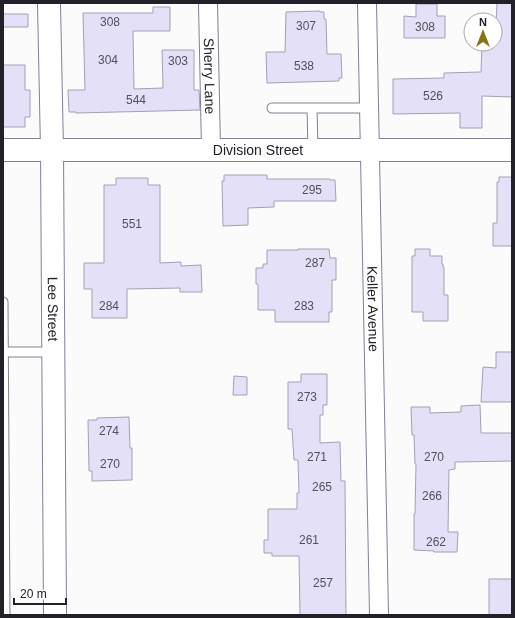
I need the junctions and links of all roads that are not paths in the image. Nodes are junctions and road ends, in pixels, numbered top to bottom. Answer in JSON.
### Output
{"nodes":[{"id":1,"x":49,"y":3,"type":"edge"},
{"id":2,"x":208,"y":3,"type":"edge"},
{"id":3,"x":367,"y":3,"type":"edge"},
{"id":4,"x":272,"y":108,"type":"dead end"},
{"id":5,"x":312,"y":108,"type":"junction"},
{"id":6,"x":368,"y":108,"type":"junction"},
{"id":7,"x":313,"y":149,"type":"junction"},
{"id":8,"x":3,"y":150,"type":"edge"},
{"id":9,"x":52,"y":150,"type":"junction"},
{"id":10,"x":211,"y":150,"type":"junction"},
{"id":11,"x":512,"y":150,"type":"edge"},
{"id":12,"x":369,"y":151,"type":"junction"},
{"id":13,"x":3,"y":302,"type":"edge"},
{"id":14,"x":3,"y":352,"type":"edge"},
{"id":15,"x":53,"y":352,"type":"junction"},
{"id":16,"x":5,"y":615,"type":"edge"},
{"id":17,"x":55,"y":615,"type":"edge"},
{"id":18,"x":379,"y":615,"type":"edge"}],
"edges":[{"from":1,"to":9,"type":"street","name":"Lee Street"},
{"from":2,"to":10,"type":"street","name":"Sherry Lane"},
{"from":3,"to":6,"type":"street","name":"Keller Avenue"},
{"from":4,"to":5,"type":"lane"},
{"from":5,"to":6,"type":"lane"},
{"from":5,"to":7,"type":"lane"},
{"from":6,"to":12,"type":"street","name":"Keller Avenue"},
{"from":7,"to":10,"type":"street","name":"Division Street"},
{"from":7,"to":12,"type":"street","name":"Division Street"},
{"from":8,"to":9,"type":"street","name":"Division Street"},
{"from":9,"to":10,"type":"street","name":"Division Street"},
{"from":9,"to":15,"type":"street","name":"Lee Street"},
{"from":11,"to":12,"type":"street","name":"Division Street"},
{"from":12,"to":18,"type":"street","name":"Keller Avenue"},
{"from":13,"to":14,"type":"lane"},
{"from":14,"to":15,"type":"lane"},
{"from":14,"to":16,"type":"lane"},
{"from":15,"to":17,"type":"street","name":"Lee Street"}]}
